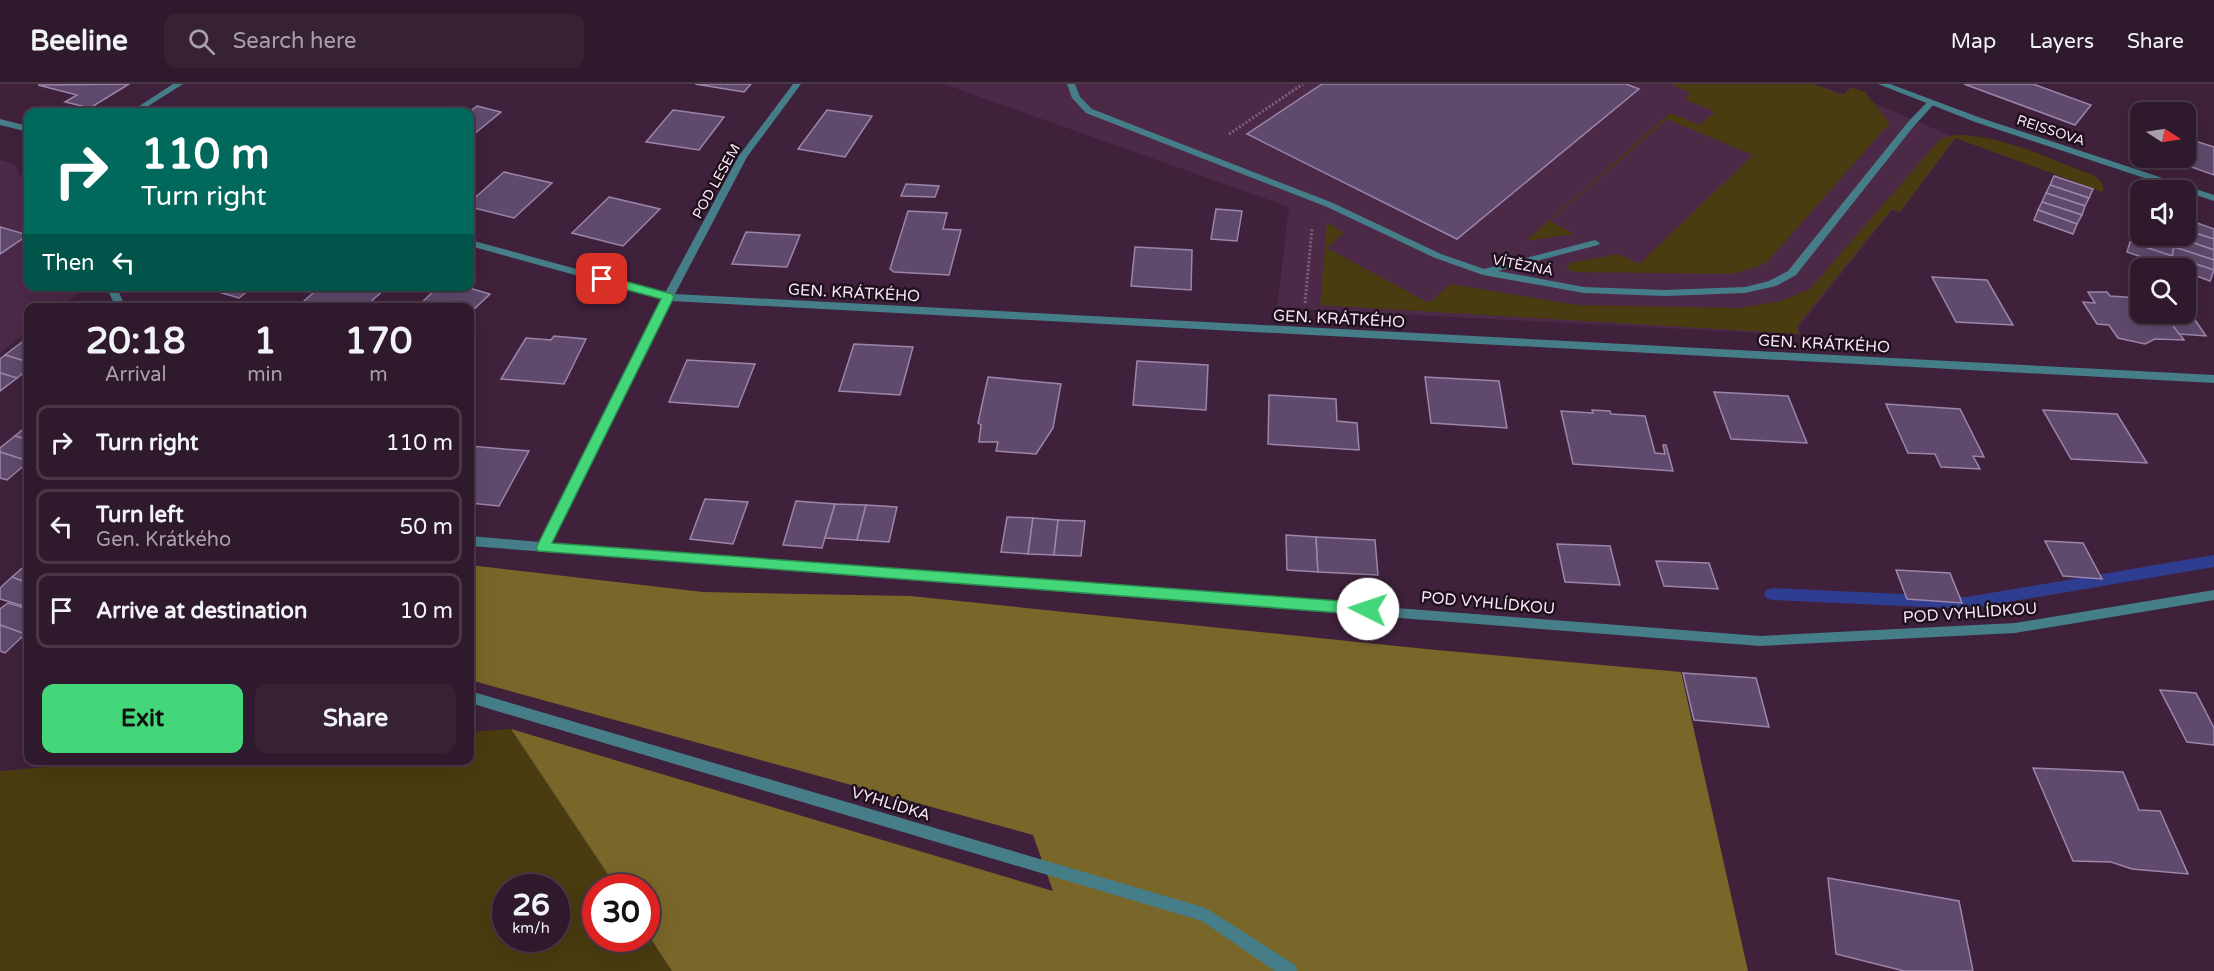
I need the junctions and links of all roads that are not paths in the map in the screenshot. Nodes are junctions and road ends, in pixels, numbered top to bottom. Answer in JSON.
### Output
{"nodes":[{"id":1,"x":179,"y":84,"type":"edge"},
{"id":2,"x":797,"y":84,"type":"edge"},
{"id":3,"x":1071,"y":84,"type":"edge"},
{"id":4,"x":1882,"y":84,"type":"edge"},
{"id":5,"x":1932,"y":102,"type":"junction"},
{"id":6,"x":140,"y":108,"type":"edge"},
{"id":7,"x":0,"y":122,"type":"edge"},
{"id":8,"x":24,"y":128,"type":"edge"},
{"id":9,"x":2214,"y":198,"type":"edge"},
{"id":10,"x":1595,"y":243,"type":"dead end"},
{"id":11,"x":474,"y":244,"type":"edge"},
{"id":12,"x":1483,"y":272,"type":"junction"},
{"id":13,"x":668,"y":297,"type":"junction"},
{"id":14,"x":2214,"y":379,"type":"edge"},
{"id":15,"x":474,"y":540,"type":"edge"},
{"id":16,"x":543,"y":548,"type":"junction"},
{"id":17,"x":2214,"y":595,"type":"edge"},
{"id":18,"x":474,"y":698,"type":"edge"},
{"id":19,"x":1289,"y":971,"type":"edge"}],
"edges":[{"from":1,"to":6,"type":"street"},
{"from":2,"to":13,"type":"street","name":"POD LESEM"},
{"from":3,"to":12,"type":"street","name":"VÍTĚZNÁ"},
{"from":4,"to":5,"type":"street","name":"REISSOVA"},
{"from":5,"to":9,"type":"street","name":"REISSOVA"},
{"from":5,"to":12,"type":"street","name":"VÍTĚZNÁ"},
{"from":7,"to":8,"type":"street"},
{"from":10,"to":12,"type":"street"},
{"from":11,"to":13,"type":"street","name":"GEN. KRÁTKÉHO"},
{"from":13,"to":14,"type":"street","name":"GEN. KRÁTKÉHO"},
{"from":13,"to":16,"type":"street","name":"POD LESEM"},
{"from":15,"to":16,"type":"street","name":"POD VYHLÍDKOU"},
{"from":16,"to":17,"type":"street","name":"POD VYHLÍDKOU"},
{"from":18,"to":19,"type":"street","name":"VYHLÍDKA"}]}
